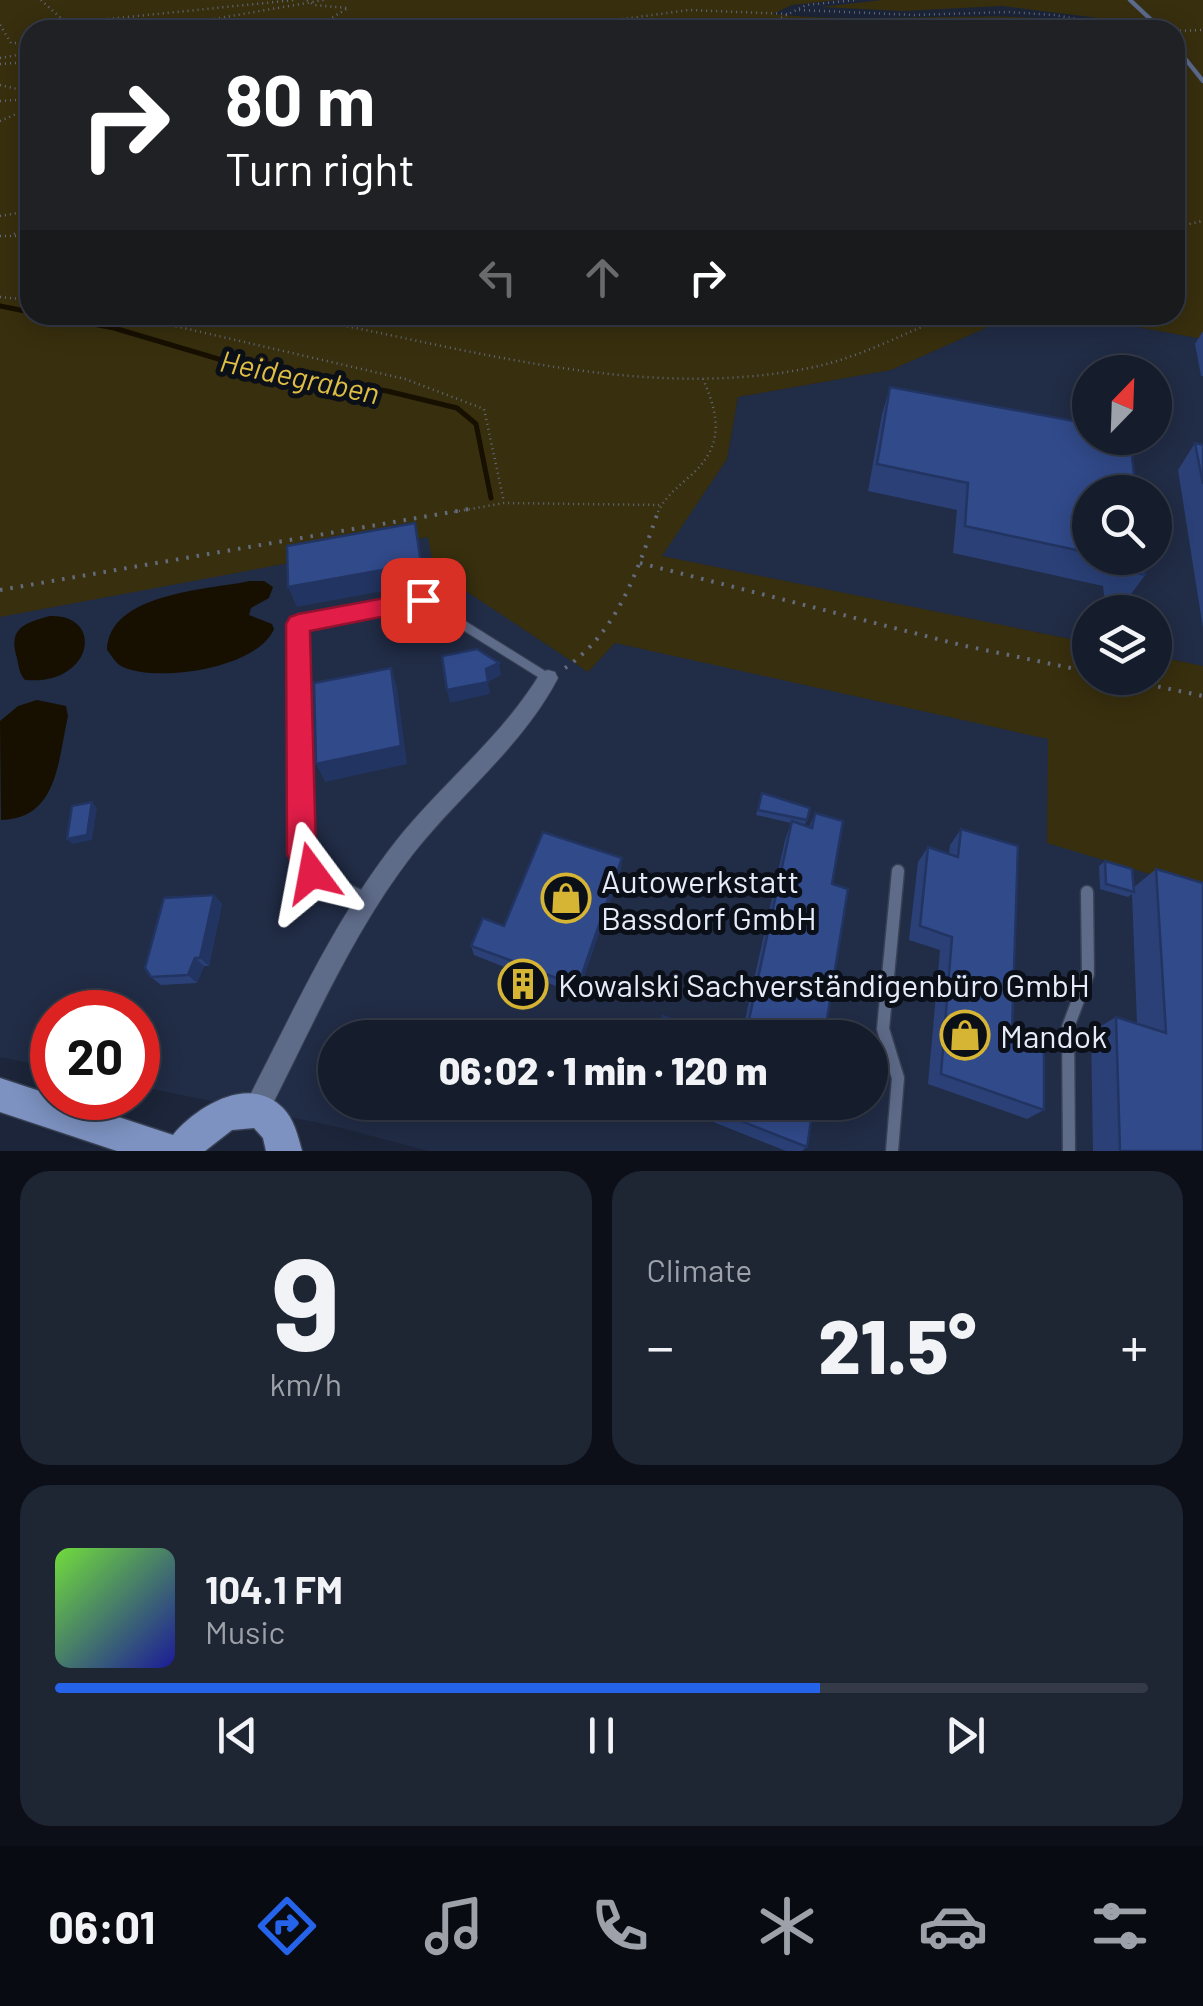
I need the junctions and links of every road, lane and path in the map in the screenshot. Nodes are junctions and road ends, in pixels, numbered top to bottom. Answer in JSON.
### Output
{"nodes":[{"id":1,"x":40,"y":0,"type":"edge"},
{"id":2,"x":295,"y":0,"type":"edge"},
{"id":3,"x":324,"y":0,"type":"edge"},
{"id":4,"x":856,"y":0,"type":"edge"},
{"id":5,"x":1130,"y":0,"type":"edge"},
{"id":6,"x":308,"y":2,"type":"edge"},
{"id":7,"x":799,"y":10,"type":"junction"},
{"id":8,"x":789,"y":14,"type":"junction"},
{"id":9,"x":63,"y":20,"type":"edge"},
{"id":10,"x":98,"y":20,"type":"edge"},
{"id":11,"x":206,"y":20,"type":"edge"},
{"id":12,"x":323,"y":20,"type":"edge"},
{"id":13,"x":591,"y":20,"type":"edge"},
{"id":14,"x":766,"y":20,"type":"edge"},
{"id":15,"x":1067,"y":20,"type":"edge"},
{"id":16,"x":1151,"y":20,"type":"edge"},
{"id":17,"x":0,"y":25,"type":"edge"},
{"id":18,"x":20,"y":44,"type":"edge"},
{"id":19,"x":1185,"y":58,"type":"edge"},
{"id":20,"x":1203,"y":81,"type":"edge"},
{"id":21,"x":1203,"y":221,"type":"edge"},
{"id":22,"x":1186,"y":223,"type":"edge"},
{"id":23,"x":20,"y":230,"type":"edge"},
{"id":24,"x":0,"y":236,"type":"edge"},
{"id":25,"x":9,"y":236,"type":"junction"},
{"id":26,"x":20,"y":236,"type":"edge"},
{"id":27,"x":167,"y":325,"type":"edge"},
{"id":28,"x":340,"y":325,"type":"edge"},
{"id":29,"x":923,"y":325,"type":"edge"},
{"id":30,"x":703,"y":379,"type":"junction"},
{"id":31,"x":504,"y":502,"type":"junction"},
{"id":32,"x":660,"y":505,"type":"junction"},
{"id":33,"x":640,"y":563,"type":"junction"},
{"id":34,"x":0,"y":590,"type":"edge"},
{"id":35,"x":1072,"y":668,"type":"edge"},
{"id":36,"x":548,"y":678,"type":"junction"},
{"id":37,"x":1172,"y":690,"type":"edge"},
{"id":38,"x":1203,"y":696,"type":"edge"},
{"id":39,"x":898,"y":871,"type":"dead end"},
{"id":40,"x":1087,"y":892,"type":"dead end"},
{"id":41,"x":366,"y":899,"type":"junction"},
{"id":42,"x":0,"y":1095,"type":"edge"},
{"id":43,"x":256,"y":1110,"type":"junction"},
{"id":44,"x":170,"y":1151,"type":"edge"},
{"id":45,"x":182,"y":1151,"type":"edge"},
{"id":46,"x":284,"y":1151,"type":"edge"},
{"id":47,"x":892,"y":1151,"type":"edge"},
{"id":48,"x":1069,"y":1151,"type":"edge"}],
"edges":[{"from":1,"to":9,"type":"path"},
{"from":2,"to":10,"type":"path"},
{"from":3,"to":6,"type":"path"},
{"from":4,"to":7,"type":"path"},
{"from":5,"to":16,"type":"lane"},
{"from":6,"to":11,"type":"path"},
{"from":6,"to":12,"type":"path"},
{"from":7,"to":8,"type":"path"},
{"from":7,"to":15,"type":"path"},
{"from":8,"to":13,"type":"path"},
{"from":8,"to":14,"type":"path"},
{"from":17,"to":18,"type":"path"},
{"from":19,"to":20,"type":"lane"},
{"from":21,"to":22,"type":"path"},
{"from":23,"to":25,"type":"path"},
{"from":24,"to":25,"type":"path"},
{"from":25,"to":26,"type":"path"},
{"from":27,"to":31,"type":"path"},
{"from":28,"to":30,"type":"path"},
{"from":29,"to":30,"type":"path"},
{"from":30,"to":32,"type":"path"},
{"from":31,"to":32,"type":"path"},
{"from":31,"to":34,"type":"path"},
{"from":32,"to":33,"type":"path"},
{"from":33,"to":35,"type":"path"},
{"from":33,"to":36,"type":"path"},
{"from":36,"to":41,"type":"street"},
{"from":36,"to":41,"type":"lane"},
{"from":37,"to":38,"type":"path"},
{"from":39,"to":47,"type":"lane"},
{"from":40,"to":48,"type":"lane"},
{"from":41,"to":43,"type":"street"},
{"from":42,"to":44,"type":"street"},
{"from":43,"to":45,"type":"street"},
{"from":43,"to":46,"type":"street"}]}
